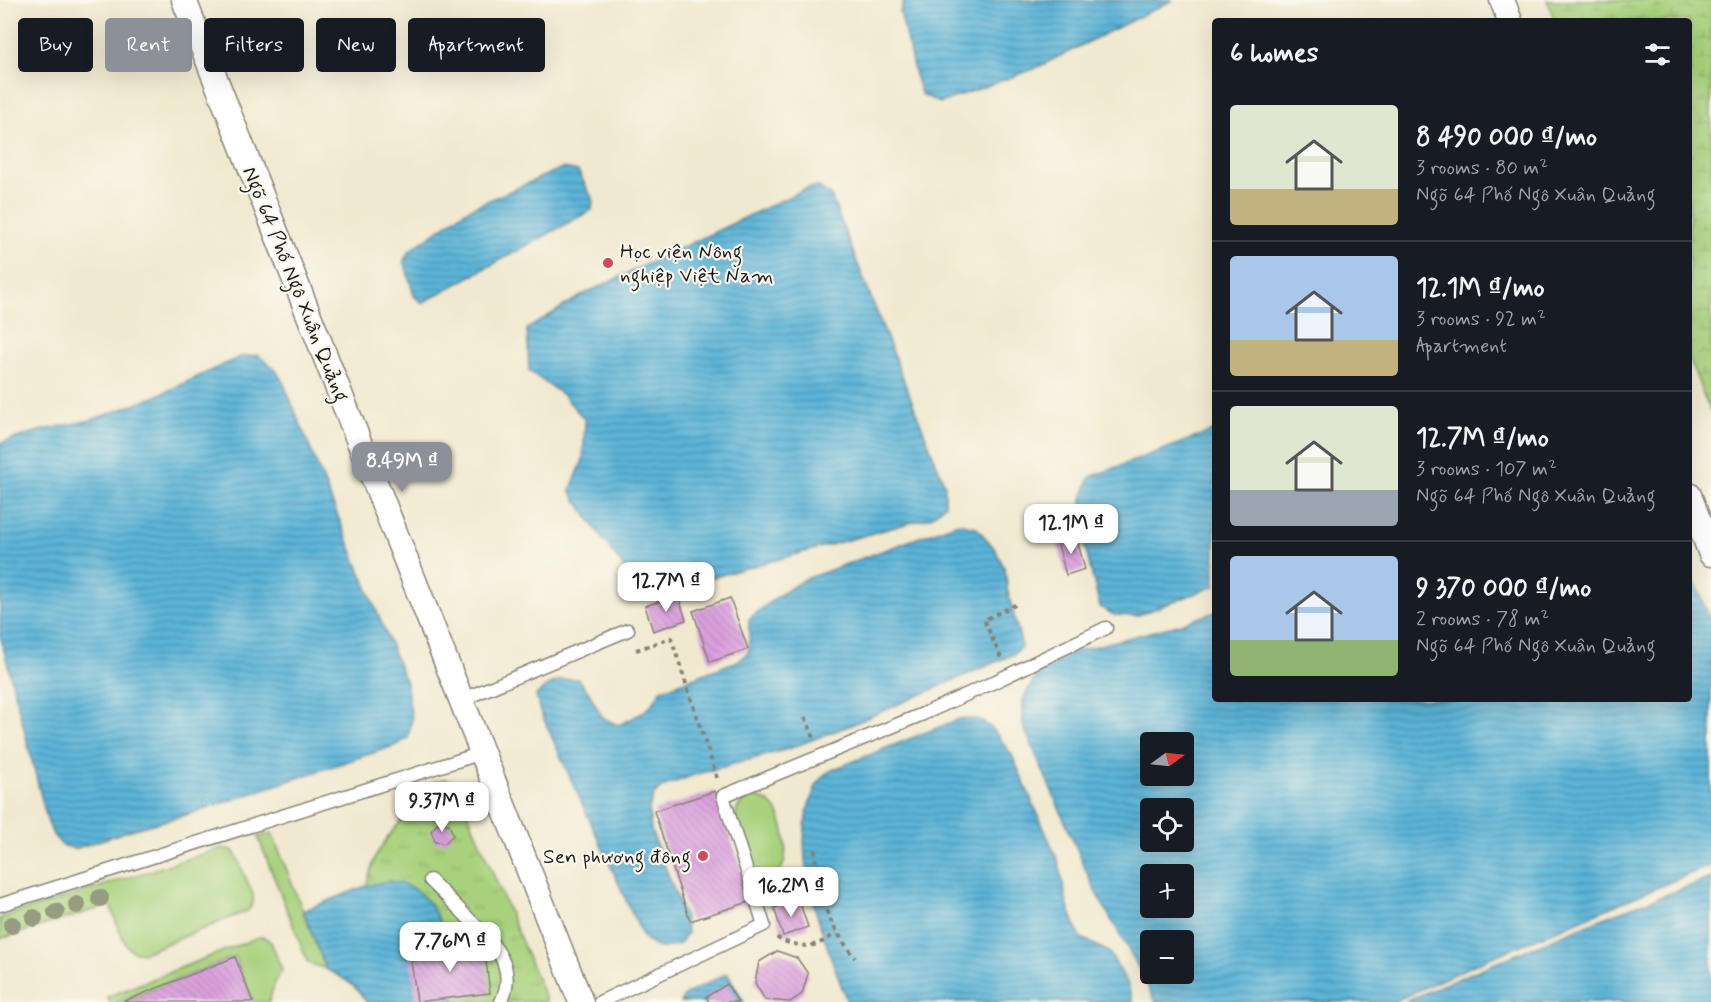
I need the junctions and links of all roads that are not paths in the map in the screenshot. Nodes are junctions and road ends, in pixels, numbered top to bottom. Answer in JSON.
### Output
{"nodes":[{"id":1,"x":184,"y":0,"type":"edge"},
{"id":2,"x":1502,"y":0,"type":"edge"},
{"id":3,"x":1509,"y":18,"type":"edge"},
{"id":4,"x":1692,"y":503,"type":"edge"},
{"id":5,"x":1711,"y":554,"type":"edge"},
{"id":6,"x":1106,"y":628,"type":"dead end"},
{"id":7,"x":628,"y":630,"type":"road end"},
{"id":8,"x":461,"y":700,"type":"junction"},
{"id":9,"x":482,"y":753,"type":"junction"},
{"id":10,"x":430,"y":880,"type":"dead end"},
{"id":11,"x":0,"y":905,"type":"edge"},
{"id":12,"x":501,"y":1002,"type":"edge"},
{"id":13,"x":581,"y":1002,"type":"edge"},
{"id":14,"x":600,"y":1002,"type":"edge"}],
"edges":[{"from":1,"to":8,"type":"street","name":"Ngõ 64 Phố Ngô Xuân Quảng"},
{"from":2,"to":3,"type":"street"},
{"from":4,"to":5,"type":"street"},
{"from":6,"to":14,"type":"lane"},
{"from":7,"to":8,"type":"lane"},
{"from":8,"to":9,"type":"street","name":"Ngõ 64 Phố Ngô Xuân Quảng"},
{"from":9,"to":11,"type":"lane"},
{"from":9,"to":13,"type":"street","name":"Ngõ 64 Phố Ngô Xuân Quảng"},
{"from":10,"to":12,"type":"lane"}]}
